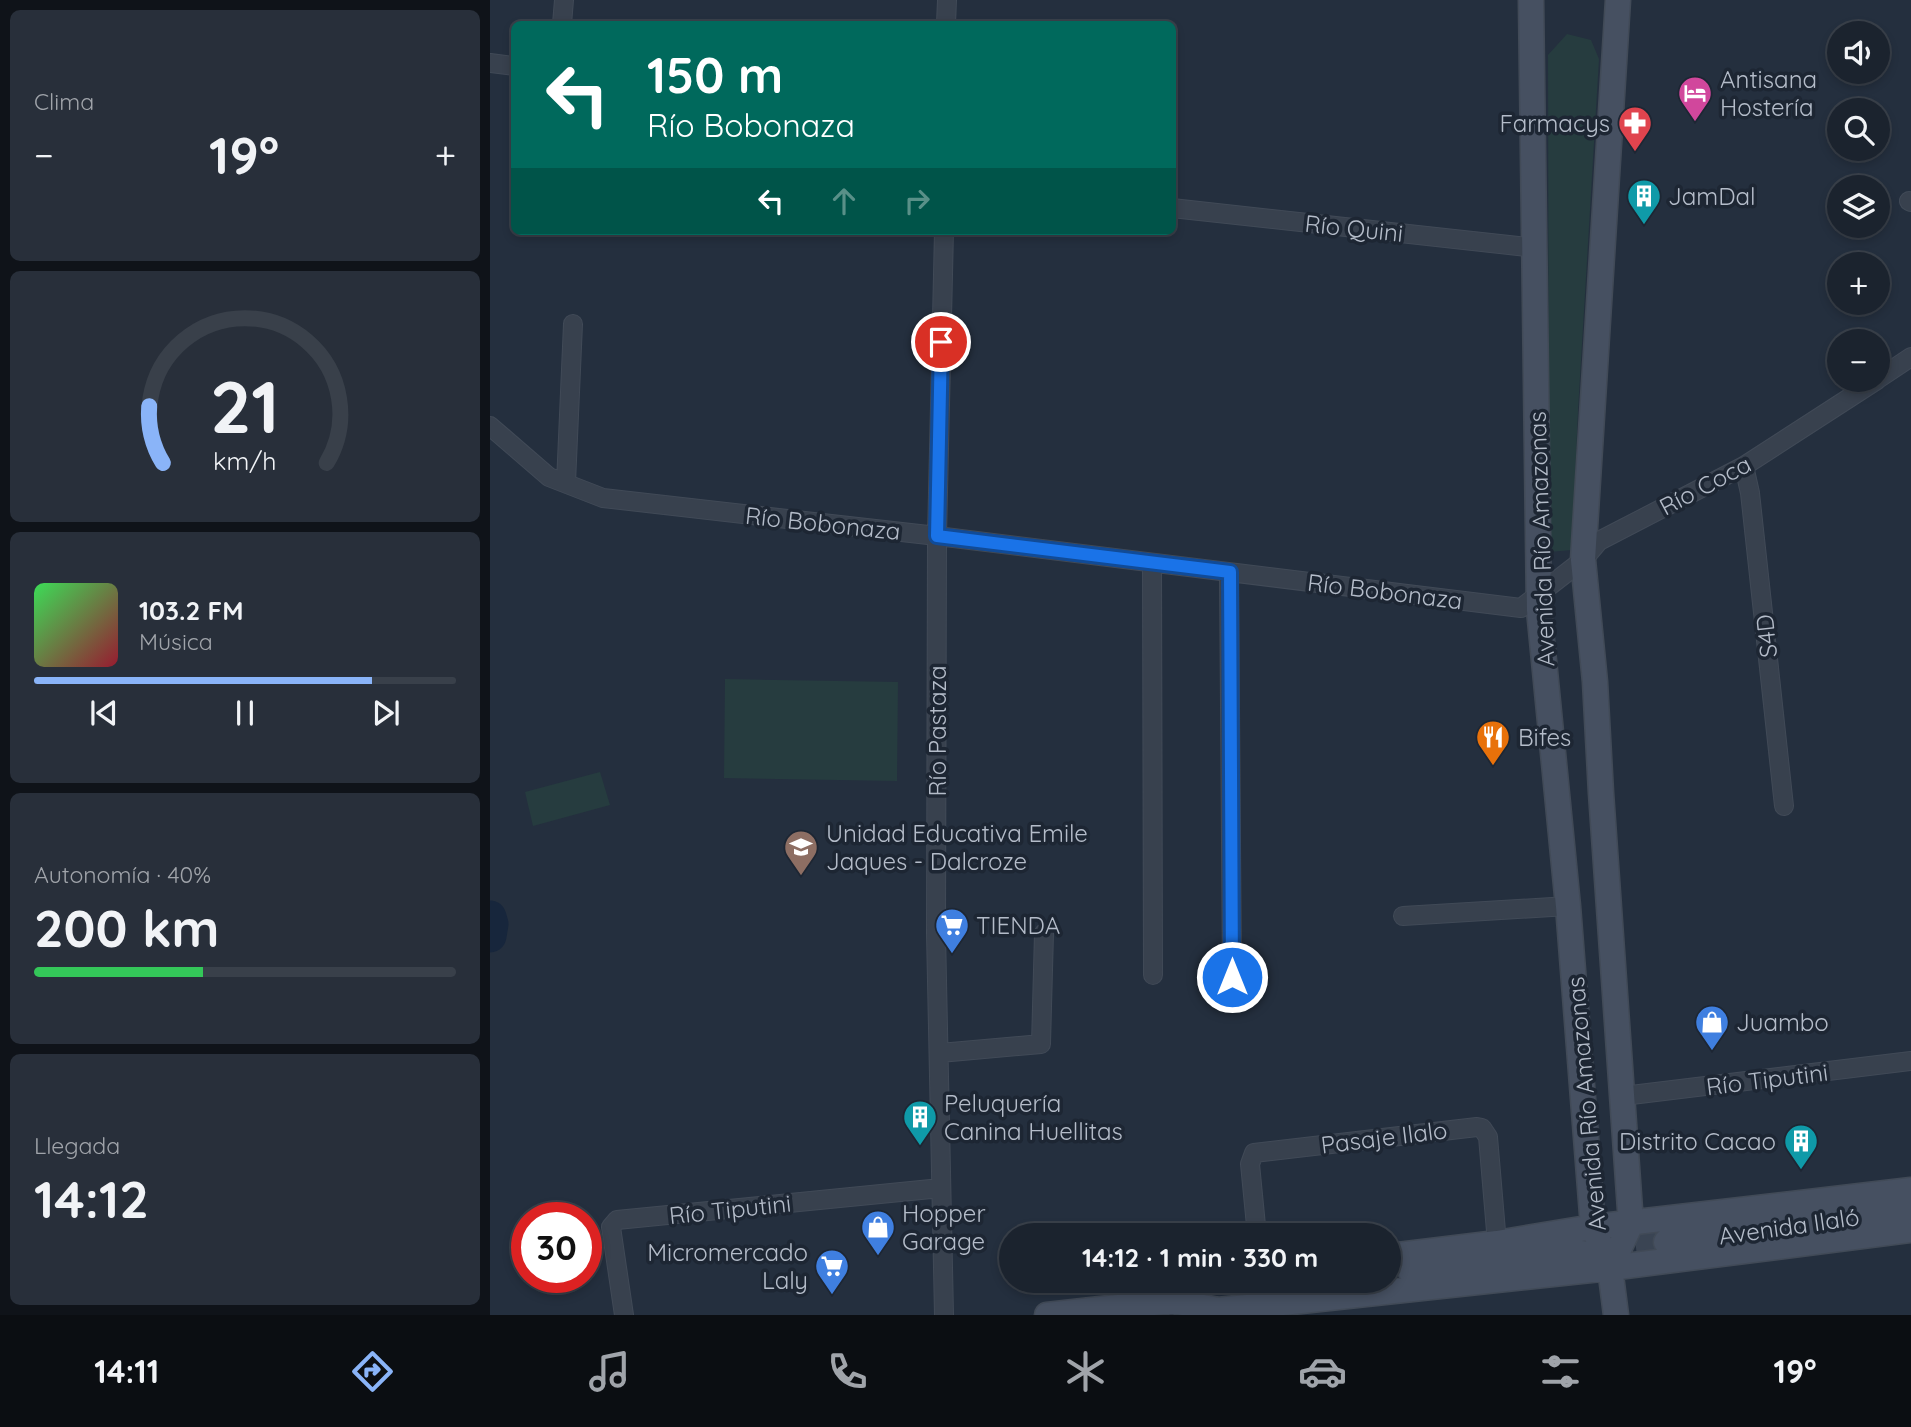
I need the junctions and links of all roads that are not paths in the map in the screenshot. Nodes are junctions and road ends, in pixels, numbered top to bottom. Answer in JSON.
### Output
{"nodes":[{"id":1,"x":565,"y":0,"type":"edge"},
{"id":2,"x":947,"y":0,"type":"edge"},
{"id":3,"x":1531,"y":0,"type":"edge"},
{"id":4,"x":1618,"y":0,"type":"edge"},
{"id":5,"x":562,"y":21,"type":"edge"},
{"id":6,"x":946,"y":21,"type":"edge"},
{"id":7,"x":490,"y":63,"type":"edge"},
{"id":8,"x":511,"y":66,"type":"edge"},
{"id":9,"x":1176,"y":208,"type":"edge"},
{"id":10,"x":944,"y":235,"type":"edge"},
{"id":11,"x":1536,"y":248,"type":"junction"},
{"id":12,"x":573,"y":324,"type":"dead end"},
{"id":13,"x":1911,"y":358,"type":"edge"},
{"id":14,"x":1890,"y":371,"type":"edge"},
{"id":15,"x":1857,"y":392,"type":"edge"},
{"id":16,"x":492,"y":433,"type":"edge"},
{"id":17,"x":1744,"y":466,"type":"junction"},
{"id":18,"x":566,"y":483,"type":"junction"},
{"id":19,"x":937,"y":536,"type":"junction"},
{"id":20,"x":1583,"y":560,"type":"junction"},
{"id":21,"x":1152,"y":563,"type":"junction"},
{"id":22,"x":1230,"y":572,"type":"junction"},
{"id":23,"x":1538,"y":594,"type":"junction"},
{"id":24,"x":1784,"y":806,"type":"dead end"},
{"id":25,"x":1567,"y":906,"type":"junction"},
{"id":26,"x":1403,"y":916,"type":"dead end"},
{"id":27,"x":1044,"y":933,"type":"dead end"},
{"id":28,"x":1153,"y":975,"type":"dead end"},
{"id":29,"x":1232,"y":977,"type":"dead end"},
{"id":30,"x":940,"y":1053,"type":"junction"},
{"id":31,"x":1911,"y":1061,"type":"edge"},
{"id":32,"x":1623,"y":1096,"type":"junction"},
{"id":33,"x":942,"y":1188,"type":"junction"},
{"id":34,"x":1911,"y":1190,"type":"edge"},
{"id":35,"x":1911,"y":1208,"type":"edge"},
{"id":36,"x":1256,"y":1223,"type":"edge"},
{"id":37,"x":1631,"y":1224,"type":"junction"},
{"id":38,"x":1592,"y":1227,"type":"junction"},
{"id":39,"x":1911,"y":1230,"type":"edge"},
{"id":40,"x":1497,"y":1242,"type":"junction"},
{"id":41,"x":1667,"y":1242,"type":"tunnel mouth"},
{"id":42,"x":1582,"y":1253,"type":"tunnel mouth"},
{"id":43,"x":1401,"y":1255,"type":"edge"},
{"id":44,"x":1610,"y":1268,"type":"junction"},
{"id":45,"x":1401,"y":1274,"type":"edge"},
{"id":46,"x":1185,"y":1293,"type":"edge"},
{"id":47,"x":1238,"y":1293,"type":"edge"},
{"id":48,"x":1173,"y":1301,"type":"junction"},
{"id":49,"x":1305,"y":1308,"type":"edge"},
{"id":50,"x":624,"y":1315,"type":"edge"},
{"id":51,"x":944,"y":1315,"type":"edge"},
{"id":52,"x":1047,"y":1315,"type":"edge"},
{"id":53,"x":1616,"y":1315,"type":"edge"}],
"edges":[{"from":1,"to":5,"type":"street"},
{"from":2,"to":6,"type":"street"},
{"from":3,"to":11,"type":"main road","name":"Avenida Río Amazonas"},
{"from":4,"to":20,"type":"main road","name":"Avenida Río Amazonas"},
{"from":7,"to":8,"type":"street"},
{"from":9,"to":11,"type":"street","name":"Río Quini"},
{"from":10,"to":19,"type":"street","name":"Río Pastaza"},
{"from":11,"to":23,"type":"main road","name":"Avenida Río Amazonas"},
{"from":12,"to":18,"type":"street"},
{"from":13,"to":14,"type":"street","name":"Río Coca"},
{"from":15,"to":17,"type":"street","name":"Río Coca"},
{"from":16,"to":18,"type":"street","name":"Río Bobonaza"},
{"from":17,"to":20,"type":"street","name":"Río Coca"},
{"from":17,"to":24,"type":"street","name":"S4D"},
{"from":18,"to":19,"type":"street","name":"Río Bobonaza"},
{"from":19,"to":21,"type":"street","name":"Río Bobonaza"},
{"from":19,"to":30,"type":"street","name":"Río Pastaza"},
{"from":20,"to":23,"type":"street","name":"Río Coca"},
{"from":20,"to":32,"type":"main road","name":"Avenida Río Amazonas"},
{"from":21,"to":22,"type":"street","name":"Río Bobonaza"},
{"from":21,"to":28,"type":"street"},
{"from":22,"to":23,"type":"street","name":"Río Bobonaza"},
{"from":22,"to":29,"type":"street"},
{"from":23,"to":25,"type":"main road","name":"Avenida Río Amazonas"},
{"from":25,"to":26,"type":"street"},
{"from":25,"to":38,"type":"main road","name":"Avenida Río Amazonas"},
{"from":27,"to":30,"type":"street"},
{"from":30,"to":33,"type":"street","name":"Río Pastaza"},
{"from":31,"to":32,"type":"street","name":"Río Tiputini"},
{"from":32,"to":37,"type":"main road","name":"Avenida Río Amazonas"},
{"from":33,"to":50,"type":"street","name":"Río Tiputini"},
{"from":33,"to":51,"type":"street","name":"Río Pastaza"},
{"from":34,"to":37,"type":"main road"},
{"from":35,"to":41,"type":"main road","name":"Avenida Ilaló"},
{"from":36,"to":40,"type":"street","name":"Pasaje Ilalo"},
{"from":37,"to":38,"type":"main road"},
{"from":37,"to":44,"type":"main road","name":"Avenida Río Amazonas"},
{"from":38,"to":40,"type":"main road"},
{"from":38,"to":44,"type":"main road","name":"Avenida Río Amazonas"},
{"from":39,"to":44,"type":"main road"},
{"from":40,"to":43,"type":"main road"},
{"from":42,"to":45,"type":"main road"},
{"from":44,"to":49,"type":"main road"},
{"from":44,"to":53,"type":"main road"},
{"from":46,"to":48,"type":"main road"},
{"from":47,"to":48,"type":"main road"},
{"from":48,"to":49,"type":"main road"},
{"from":48,"to":52,"type":"main road"}]}
